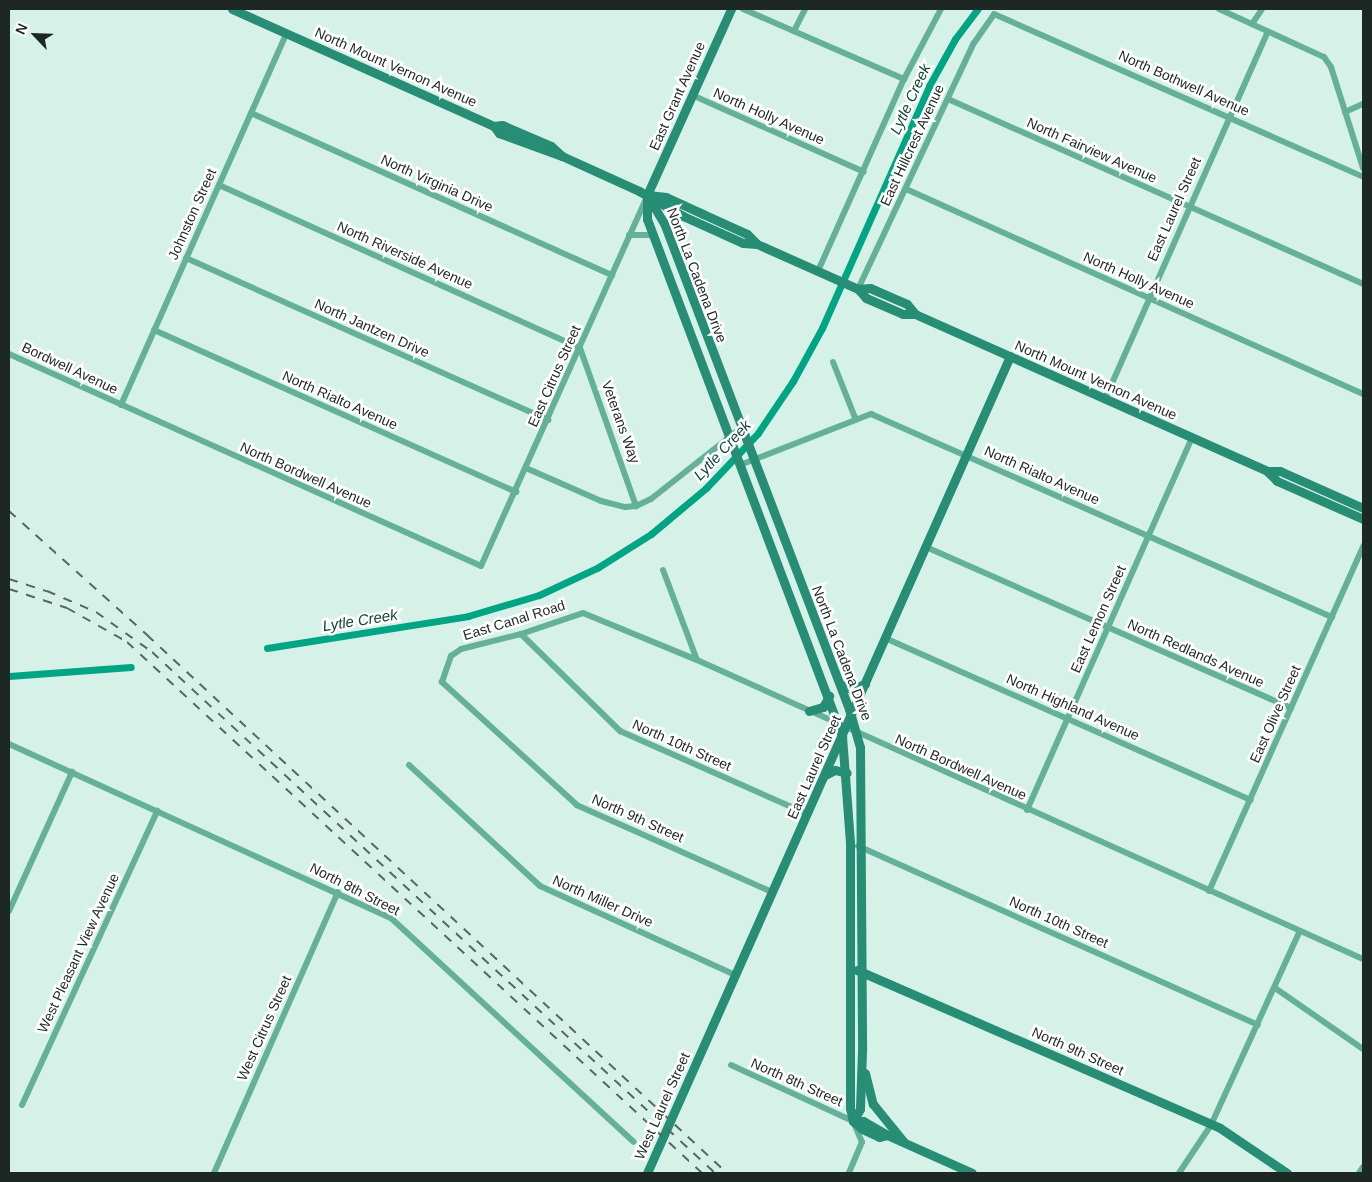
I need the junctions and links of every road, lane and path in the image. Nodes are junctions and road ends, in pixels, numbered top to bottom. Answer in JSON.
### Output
{"nodes":[{"id":1,"x":232,"y":9,"type":"edge"},
{"id":2,"x":731,"y":9,"type":"edge"},
{"id":3,"x":743,"y":9,"type":"edge"},
{"id":4,"x":805,"y":9,"type":"edge"},
{"id":5,"x":941,"y":9,"type":"edge"},
{"id":6,"x":1219,"y":9,"type":"edge"},
{"id":7,"x":1262,"y":9,"type":"edge"},
{"id":8,"x":994,"y":14,"type":"joint"},
{"id":9,"x":1252,"y":24,"type":"junction"},
{"id":10,"x":794,"y":31,"type":"junction"},
{"id":11,"x":1268,"y":31,"type":"junction"},
{"id":12,"x":287,"y":33,"type":"junction"},
{"id":13,"x":904,"y":79,"type":"junction"},
{"id":14,"x":692,"y":95,"type":"junction"},
{"id":15,"x":948,"y":99,"type":"junction"},
{"id":16,"x":1363,"y":104,"type":"edge"},
{"id":17,"x":1345,"y":112,"type":"junction"},
{"id":18,"x":251,"y":113,"type":"junction"},
{"id":19,"x":1230,"y":116,"type":"junction"},
{"id":20,"x":1363,"y":168,"type":"edge"},
{"id":21,"x":864,"y":172,"type":"junction"},
{"id":22,"x":1363,"y":177,"type":"edge"},
{"id":23,"x":219,"y":185,"type":"junction"},
{"id":24,"x":906,"y":190,"type":"junction"},
{"id":25,"x":647,"y":195,"type":"junction"},
{"id":26,"x":1191,"y":207,"type":"junction"},
{"id":27,"x":629,"y":235,"type":"junction"},
{"id":28,"x":652,"y":235,"type":"junction"},
{"id":29,"x":186,"y":258,"type":"junction"},
{"id":30,"x":818,"y":271,"type":"junction"},
{"id":31,"x":612,"y":275,"type":"junction"},
{"id":32,"x":1363,"y":284,"type":"edge"},
{"id":33,"x":687,"y":285,"type":"junction"},
{"id":34,"x":858,"y":289,"type":"junction"},
{"id":35,"x":672,"y":290,"type":"junction"},
{"id":36,"x":1149,"y":298,"type":"junction"},
{"id":37,"x":154,"y":330,"type":"junction"},
{"id":38,"x":580,"y":348,"type":"junction"},
{"id":39,"x":9,"y":354,"type":"edge"},
{"id":40,"x":1010,"y":356,"type":"junction"},
{"id":41,"x":833,"y":362,"type":"dead end"},
{"id":42,"x":1363,"y":394,"type":"edge"},
{"id":43,"x":1105,"y":399,"type":"junction"},
{"id":44,"x":121,"y":405,"type":"junction"},
{"id":45,"x":548,"y":420,"type":"junction"},
{"id":46,"x":856,"y":420,"type":"junction"},
{"id":47,"x":742,"y":431,"type":"junction"},
{"id":48,"x":1192,"y":438,"type":"junction"},
{"id":49,"x":730,"y":439,"type":"junction"},
{"id":50,"x":967,"y":456,"type":"junction"},
{"id":51,"x":752,"y":457,"type":"junction"},
{"id":52,"x":740,"y":465,"type":"junction"},
{"id":53,"x":526,"y":468,"type":"junction"},
{"id":54,"x":1267,"y":471,"type":"junction"},
{"id":55,"x":516,"y":492,"type":"junction"},
{"id":56,"x":636,"y":506,"type":"junction"},
{"id":57,"x":1363,"y":508,"type":"edge"},
{"id":58,"x":1363,"y":519,"type":"edge"},
{"id":59,"x":1148,"y":537,"type":"junction"},
{"id":60,"x":1363,"y":546,"type":"edge"},
{"id":61,"x":926,"y":547,"type":"junction"},
{"id":62,"x":481,"y":566,"type":"joint"},
{"id":63,"x":662,"y":570,"type":"dead end"},
{"id":64,"x":812,"y":611,"type":"junction"},
{"id":65,"x":583,"y":612,"type":"joint"},
{"id":66,"x":798,"y":616,"type":"junction"},
{"id":67,"x":1332,"y":617,"type":"junction"},
{"id":68,"x":1108,"y":628,"type":"junction"},
{"id":69,"x":521,"y":634,"type":"junction"},
{"id":70,"x":885,"y":638,"type":"junction"},
{"id":71,"x":697,"y":660,"type":"junction"},
{"id":72,"x":442,"y":682,"type":"joint"},
{"id":73,"x":840,"y":684,"type":"junction"},
{"id":74,"x":866,"y":684,"type":"junction"},
{"id":75,"x":829,"y":696,"type":"junction"},
{"id":76,"x":1291,"y":708,"type":"junction"},
{"id":77,"x":809,"y":711,"type":"junction"},
{"id":78,"x":852,"y":715,"type":"junction"},
{"id":79,"x":1067,"y":718,"type":"junction"},
{"id":80,"x":842,"y":730,"type":"junction"},
{"id":81,"x":857,"y":734,"type":"junction"},
{"id":82,"x":9,"y":744,"type":"edge"},
{"id":83,"x":409,"y":765,"type":"dead end"},
{"id":84,"x":72,"y":772,"type":"junction"},
{"id":85,"x":847,"y":774,"type":"junction"},
{"id":86,"x":824,"y":775,"type":"junction"},
{"id":87,"x":1251,"y":800,"type":"junction"},
{"id":88,"x":1027,"y":810,"type":"junction"},
{"id":89,"x":157,"y":811,"type":"junction"},
{"id":90,"x":807,"y":814,"type":"junction"},
{"id":91,"x":850,"y":843,"type":"junction"},
{"id":92,"x":861,"y":847,"type":"junction"},
{"id":93,"x":338,"y":892,"type":"junction"},
{"id":94,"x":772,"y":892,"type":"junction"},
{"id":95,"x":1209,"y":892,"type":"junction"},
{"id":96,"x":9,"y":911,"type":"edge"},
{"id":97,"x":1300,"y":931,"type":"junction"},
{"id":98,"x":1363,"y":959,"type":"edge"},
{"id":99,"x":850,"y":970,"type":"junction"},
{"id":100,"x":862,"y":970,"type":"junction"},
{"id":101,"x":735,"y":975,"type":"junction"},
{"id":102,"x":1275,"y":988,"type":"junction"},
{"id":103,"x":1258,"y":1025,"type":"junction"},
{"id":104,"x":1363,"y":1049,"type":"edge"},
{"id":105,"x":702,"y":1050,"type":"joint"},
{"id":106,"x":862,"y":1051,"type":"junction"},
{"id":107,"x":731,"y":1066,"type":"dead end"},
{"id":108,"x":22,"y":1105,"type":"dead end"},
{"id":109,"x":853,"y":1121,"type":"junction"},
{"id":110,"x":1211,"y":1125,"type":"junction"},
{"id":111,"x":882,"y":1136,"type":"junction"},
{"id":112,"x":634,"y":1142,"type":"dead end"},
{"id":113,"x":862,"y":1142,"type":"junction"},
{"id":114,"x":907,"y":1144,"type":"junction"},
{"id":115,"x":1363,"y":1167,"type":"edge"},
{"id":116,"x":214,"y":1173,"type":"edge"},
{"id":117,"x":647,"y":1173,"type":"edge"},
{"id":118,"x":849,"y":1173,"type":"edge"},
{"id":119,"x":972,"y":1173,"type":"edge"},
{"id":120,"x":1179,"y":1173,"type":"edge"},
{"id":121,"x":1287,"y":1173,"type":"edge"},
{"id":122,"x":1359,"y":1173,"type":"edge"}],
"edges":[{"from":1,"to":12,"type":"main road","name":"North Mount Vernon Avenue"},
{"from":2,"to":14,"type":"main road","name":"East Grant Avenue"},
{"from":3,"to":10,"type":"street"},
{"from":4,"to":10,"type":"street"},
{"from":5,"to":13,"type":"street"},
{"from":6,"to":9,"type":"street"},
{"from":7,"to":9,"type":"street"},
{"from":8,"to":15,"type":"street","name":"East Hillcrest Avenue"},
{"from":8,"to":19,"type":"street","name":"North Bothwell Avenue"},
{"from":9,"to":11,"type":"street"},
{"from":10,"to":13,"type":"street"},
{"from":11,"to":17,"type":"street"},
{"from":11,"to":19,"type":"street","name":"East Laurel Street"},
{"from":12,"to":18,"type":"street","name":"Johnston Street"},
{"from":12,"to":25,"type":"main road","name":"North Mount Vernon Avenue"},
{"from":13,"to":21,"type":"street"},
{"from":14,"to":21,"type":"street","name":"North Holly Avenue"},
{"from":14,"to":25,"type":"main road","name":"East Grant Avenue"},
{"from":15,"to":24,"type":"street","name":"East Hillcrest Avenue"},
{"from":15,"to":26,"type":"street","name":"North Fairview Avenue"},
{"from":16,"to":17,"type":"street"},
{"from":17,"to":20,"type":"street"},
{"from":18,"to":23,"type":"street","name":"Johnston Street"},
{"from":18,"to":31,"type":"street","name":"North Virginia Drive"},
{"from":19,"to":22,"type":"street","name":"North Bothwell Avenue"},
{"from":19,"to":26,"type":"street","name":"East Laurel Street"},
{"from":21,"to":30,"type":"street"},
{"from":23,"to":29,"type":"street","name":"Johnston Street"},
{"from":23,"to":38,"type":"street","name":"North Riverside Avenue"},
{"from":24,"to":34,"type":"street","name":"East Hillcrest Avenue"},
{"from":24,"to":36,"type":"street","name":"North Holly Avenue"},
{"from":25,"to":27,"type":"street","name":"East Citrus Street"},
{"from":25,"to":28,"type":"main road","name":"North La Cadena Drive"},
{"from":25,"to":30,"type":"main road","name":"North Mount Vernon Avenue"},
{"from":25,"to":33,"type":"main road","name":"North La Cadena Drive"},
{"from":26,"to":32,"type":"street","name":"North Fairview Avenue"},
{"from":26,"to":36,"type":"street","name":"East Laurel Street"},
{"from":27,"to":28,"type":"street"},
{"from":27,"to":31,"type":"street","name":"East Citrus Street"},
{"from":28,"to":35,"type":"main road","name":"North La Cadena Drive"},
{"from":29,"to":37,"type":"street","name":"Johnston Street"},
{"from":29,"to":45,"type":"street","name":"North Jantzen Drive"},
{"from":30,"to":34,"type":"main road","name":"North Mount Vernon Avenue"},
{"from":31,"to":38,"type":"street","name":"East Citrus Street"},
{"from":33,"to":35,"type":"main road"},
{"from":33,"to":47,"type":"main road","name":"North La Cadena Drive"},
{"from":34,"to":40,"type":"main road","name":"North Mount Vernon Avenue"},
{"from":35,"to":49,"type":"main road","name":"North La Cadena Drive"},
{"from":36,"to":42,"type":"street","name":"North Holly Avenue"},
{"from":36,"to":43,"type":"street","name":"East Laurel Street"},
{"from":37,"to":44,"type":"street","name":"Johnston Street"},
{"from":37,"to":55,"type":"street","name":"North Rialto Avenue"},
{"from":38,"to":45,"type":"street","name":"East Citrus Street"},
{"from":38,"to":56,"type":"street","name":"Veterans Way"},
{"from":39,"to":44,"type":"street","name":"Bordwell Avenue"},
{"from":40,"to":43,"type":"main road","name":"North Mount Vernon Avenue"},
{"from":40,"to":50,"type":"main road","name":"East Laurel Street"},
{"from":41,"to":46,"type":"street"},
{"from":43,"to":48,"type":"main road","name":"North Mount Vernon Avenue"},
{"from":44,"to":62,"type":"street","name":"North Bordwell Avenue"},
{"from":45,"to":53,"type":"street","name":"East Citrus Street"},
{"from":46,"to":50,"type":"street","name":"North Rialto Avenue"},
{"from":46,"to":51,"type":"street","name":"North Rialto Avenue"},
{"from":47,"to":49,"type":"street"},
{"from":47,"to":51,"type":"main road","name":"North La Cadena Drive"},
{"from":48,"to":54,"type":"main road","name":"North Mount Vernon Avenue"},
{"from":48,"to":59,"type":"street","name":"East Lemon Street"},
{"from":49,"to":52,"type":"main road","name":"North La Cadena Drive"},
{"from":49,"to":56,"type":"street"},
{"from":50,"to":59,"type":"street","name":"North Rialto Avenue"},
{"from":50,"to":61,"type":"main road","name":"East Laurel Street"},
{"from":51,"to":52,"type":"street","name":"North Rialto Avenue"},
{"from":51,"to":64,"type":"main road","name":"North La Cadena Drive"},
{"from":52,"to":66,"type":"main road","name":"North La Cadena Drive"},
{"from":53,"to":55,"type":"street","name":"East Citrus Street"},
{"from":53,"to":56,"type":"street"},
{"from":54,"to":57,"type":"main road","name":"North Mount Vernon Avenue"},
{"from":54,"to":58,"type":"main road","name":"North Mount Vernon Avenue"},
{"from":55,"to":62,"type":"street","name":"East Citrus Street"},
{"from":59,"to":67,"type":"street","name":"North Rialto Avenue"},
{"from":59,"to":68,"type":"street","name":"East Lemon Street"},
{"from":60,"to":67,"type":"street","name":"East Olive Street"},
{"from":61,"to":68,"type":"street","name":"North Redlands Avenue"},
{"from":61,"to":70,"type":"main road","name":"East Laurel Street"},
{"from":63,"to":71,"type":"street"},
{"from":64,"to":66,"type":"main road"},
{"from":64,"to":73,"type":"main road","name":"North La Cadena Drive"},
{"from":65,"to":69,"type":"street","name":"East Canal Road"},
{"from":65,"to":71,"type":"street","name":"North Bordwell Avenue"},
{"from":66,"to":75,"type":"main road","name":"North La Cadena Drive"},
{"from":67,"to":76,"type":"street","name":"East Olive Street"},
{"from":68,"to":76,"type":"street","name":"North Redlands Avenue"},
{"from":68,"to":79,"type":"street","name":"East Lemon Street"},
{"from":69,"to":72,"type":"street","name":"East Canal Road"},
{"from":69,"to":90,"type":"street","name":"North 10th Street"},
{"from":70,"to":74,"type":"main road","name":"East Laurel Street"},
{"from":70,"to":79,"type":"street","name":"North Highland Avenue"},
{"from":71,"to":77,"type":"street","name":"North Bordwell Avenue"},
{"from":72,"to":94,"type":"street","name":"North 9th Street"},
{"from":73,"to":74,"type":"main road"},
{"from":73,"to":78,"type":"main road","name":"North La Cadena Drive"},
{"from":74,"to":78,"type":"main road","name":"East Laurel Street"},
{"from":75,"to":77,"type":"main road"},
{"from":75,"to":80,"type":"main road","name":"North La Cadena Drive"},
{"from":76,"to":87,"type":"street","name":"East Olive Street"},
{"from":77,"to":80,"type":"street","name":"North Bordwell Avenue"},
{"from":78,"to":80,"type":"main road","name":"East Laurel Street"},
{"from":78,"to":81,"type":"main road","name":"North La Cadena Drive"},
{"from":79,"to":87,"type":"street","name":"North Highland Avenue"},
{"from":79,"to":88,"type":"street","name":"East Lemon Street"},
{"from":80,"to":81,"type":"street","name":"North Bordwell Avenue"},
{"from":80,"to":85,"type":"main road","name":"North La Cadena Drive"},
{"from":80,"to":86,"type":"main road","name":"East Laurel Street"},
{"from":81,"to":88,"type":"street","name":"North Bordwell Avenue"},
{"from":81,"to":92,"type":"main road","name":"North La Cadena Drive"},
{"from":82,"to":84,"type":"street","name":"North 8th Street"},
{"from":83,"to":101,"type":"street","name":"North Miller Drive"},
{"from":84,"to":89,"type":"street","name":"North 8th Street"},
{"from":84,"to":96,"type":"street"},
{"from":85,"to":86,"type":"main road"},
{"from":85,"to":91,"type":"main road","name":"North La Cadena Drive"},
{"from":86,"to":90,"type":"main road","name":"East Laurel Street"},
{"from":87,"to":95,"type":"street","name":"East Olive Street"},
{"from":88,"to":95,"type":"street","name":"North Bordwell Avenue"},
{"from":89,"to":93,"type":"street","name":"North 8th Street"},
{"from":89,"to":108,"type":"street","name":"West Pleasant View Avenue"},
{"from":90,"to":94,"type":"main road","name":"East Laurel Street"},
{"from":91,"to":92,"type":"street","name":"North 10th Street"},
{"from":91,"to":99,"type":"main road","name":"North La Cadena Drive"},
{"from":92,"to":100,"type":"main road","name":"North La Cadena Drive"},
{"from":92,"to":103,"type":"street","name":"North 10th Street"},
{"from":93,"to":112,"type":"street","name":"North 8th Street"},
{"from":93,"to":116,"type":"street","name":"West Citrus Street"},
{"from":94,"to":101,"type":"main road","name":"East Laurel Street"},
{"from":95,"to":97,"type":"street","name":"North Bordwell Avenue"},
{"from":97,"to":98,"type":"street","name":"North Bordwell Avenue"},
{"from":97,"to":102,"type":"street"},
{"from":99,"to":100,"type":"main road","name":"North 9th Street"},
{"from":99,"to":109,"type":"main road","name":"North La Cadena Drive"},
{"from":100,"to":106,"type":"main road","name":"North La Cadena Drive"},
{"from":100,"to":110,"type":"main road","name":"North 9th Street"},
{"from":101,"to":105,"type":"main road","name":"East Laurel Street"},
{"from":102,"to":103,"type":"street"},
{"from":102,"to":104,"type":"street"},
{"from":103,"to":110,"type":"street"},
{"from":105,"to":117,"type":"main road","name":"West Laurel Street"},
{"from":106,"to":109,"type":"main road","name":"North La Cadena Drive"},
{"from":106,"to":114,"type":"main road"},
{"from":107,"to":109,"type":"street","name":"North 8th Street"},
{"from":109,"to":111,"type":"main road"},
{"from":109,"to":113,"type":"street"},
{"from":110,"to":120,"type":"street"},
{"from":110,"to":121,"type":"main road","name":"North 9th Street"},
{"from":111,"to":113,"type":"street"},
{"from":111,"to":114,"type":"main road"},
{"from":113,"to":118,"type":"street"},
{"from":114,"to":119,"type":"main road"},
{"from":115,"to":122,"type":"street"}]}
